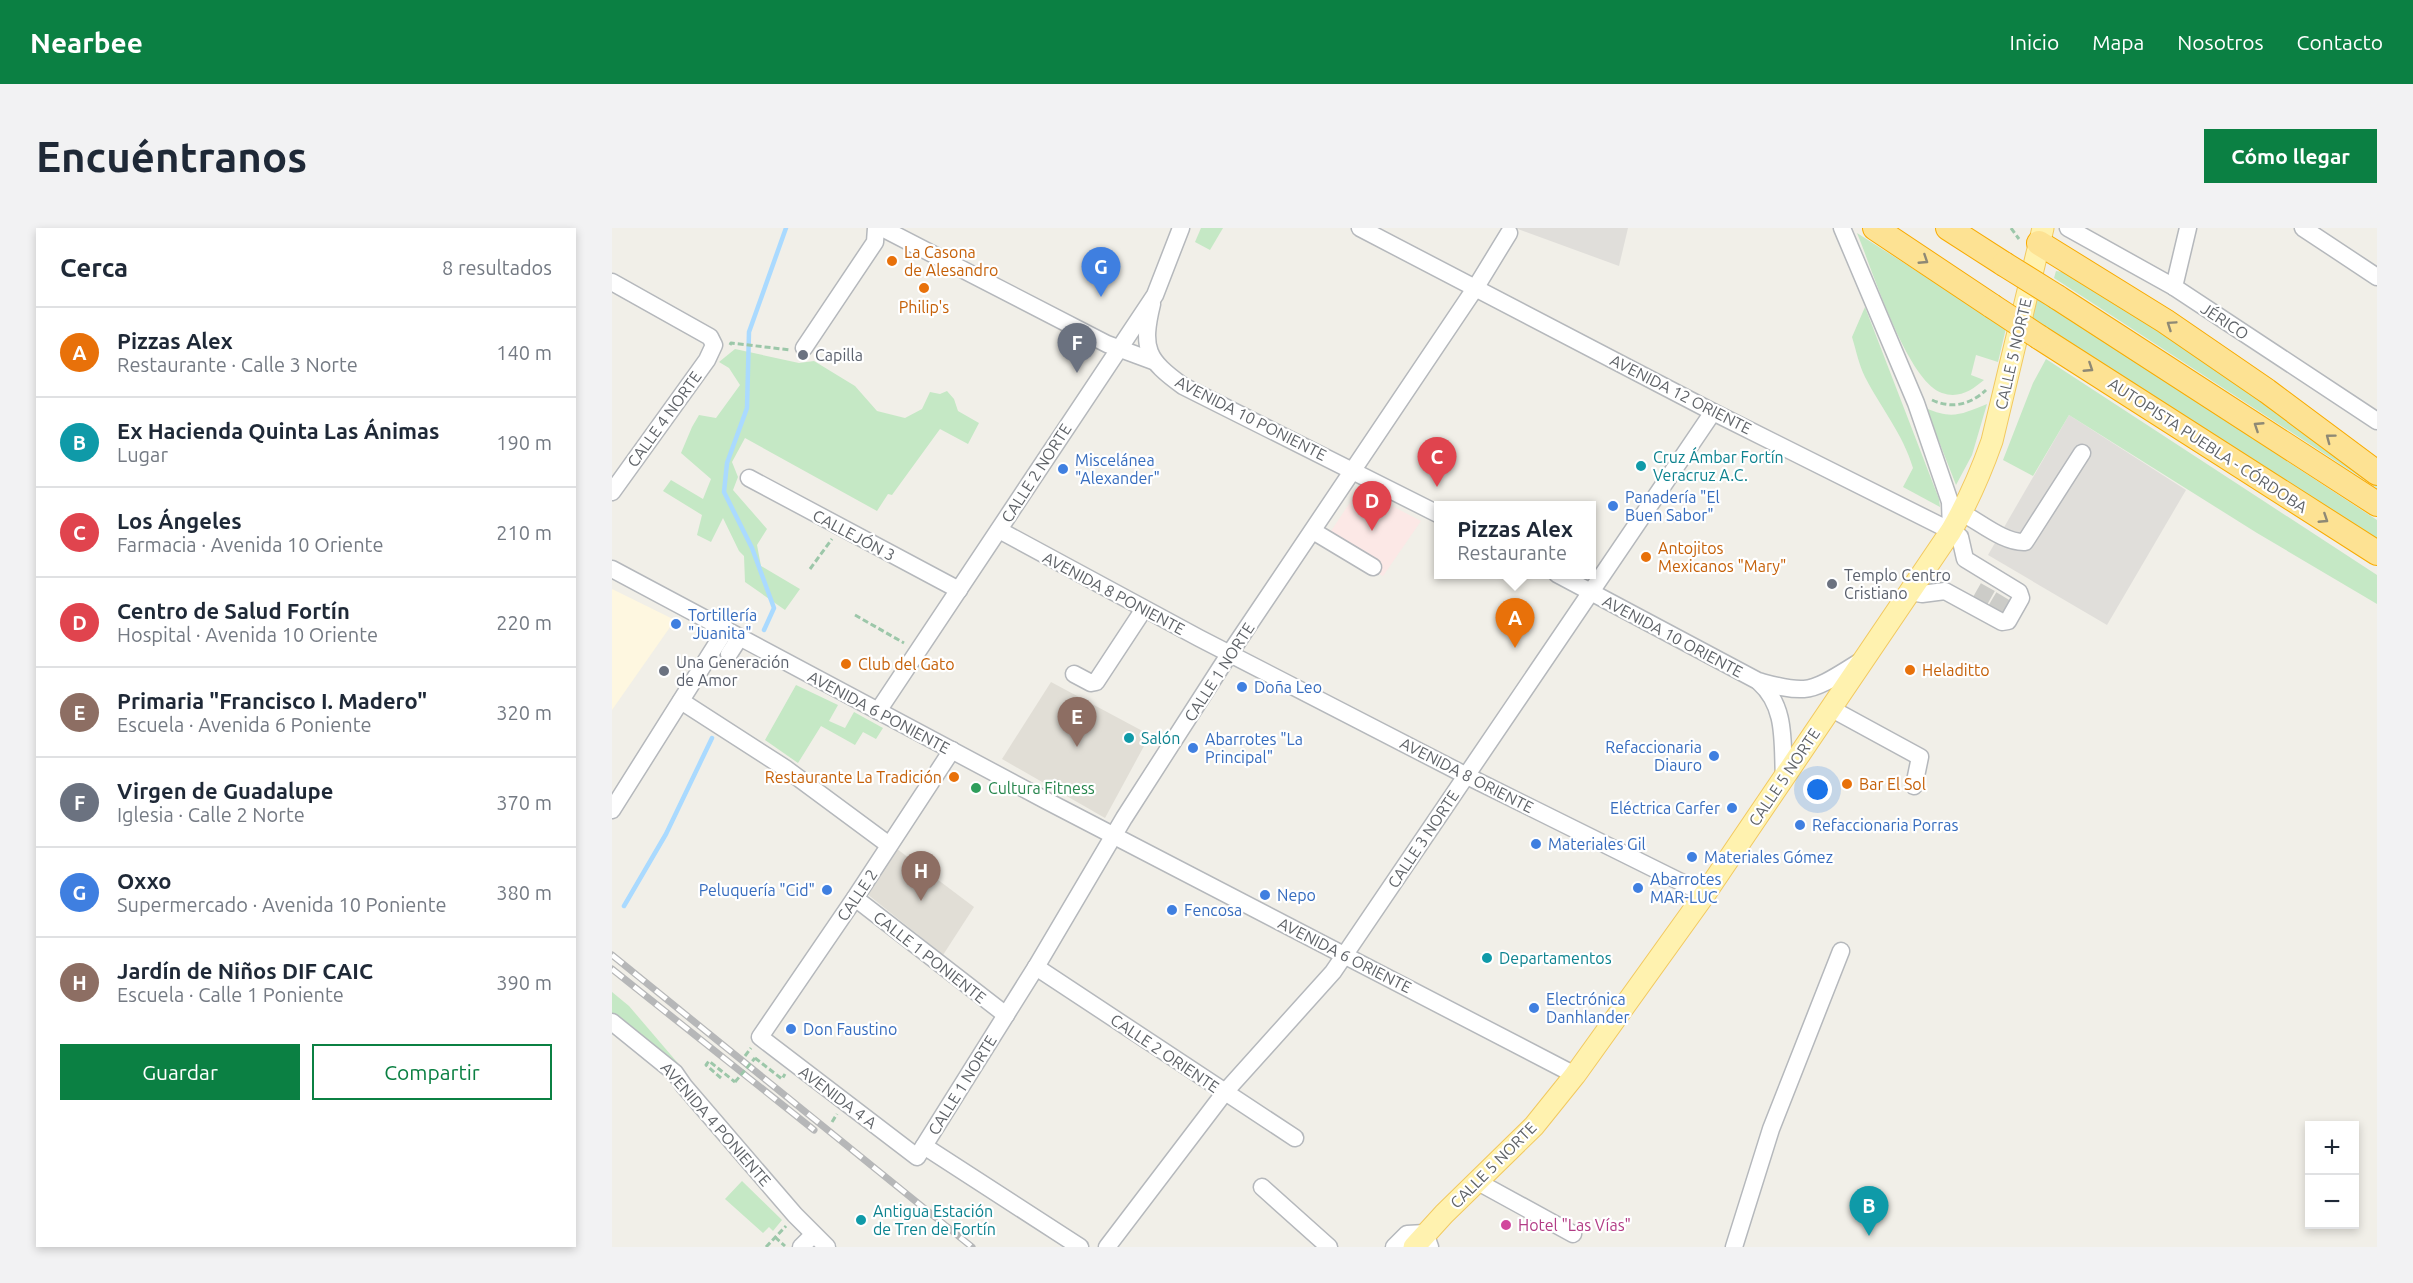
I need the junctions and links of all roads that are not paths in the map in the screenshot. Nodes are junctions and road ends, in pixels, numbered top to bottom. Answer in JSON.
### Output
{"nodes":[{"id":1,"x":1181,"y":228,"type":"edge"},
{"id":2,"x":1360,"y":228,"type":"edge"},
{"id":3,"x":1842,"y":228,"type":"edge"},
{"id":4,"x":1875,"y":228,"type":"edge"},
{"id":5,"x":1948,"y":228,"type":"edge"},
{"id":6,"x":2068,"y":228,"type":"edge"},
{"id":7,"x":2188,"y":228,"type":"edge"},
{"id":8,"x":2303,"y":228,"type":"edge"},
{"id":9,"x":883,"y":232,"type":"edge"},
{"id":10,"x":1509,"y":233,"type":"dead end"},
{"id":11,"x":2041,"y":236,"type":"edge"},
{"id":12,"x":2377,"y":277,"type":"edge"},
{"id":13,"x":612,"y":282,"type":"edge"},
{"id":14,"x":1476,"y":287,"type":"junction"},
{"id":15,"x":2174,"y":287,"type":"junction"},
{"id":16,"x":1155,"y":295,"type":"junction"},
{"id":17,"x":1119,"y":348,"type":"junction"},
{"id":18,"x":801,"y":350,"type":"road end"},
{"id":19,"x":1153,"y":361,"type":"junction"},
{"id":20,"x":1713,"y":412,"type":"junction"},
{"id":21,"x":2377,"y":421,"type":"edge"},
{"id":22,"x":2082,"y":453,"type":"dead end"},
{"id":23,"x":1354,"y":470,"type":"junction"},
{"id":24,"x":2377,"y":473,"type":"edge"},
{"id":25,"x":749,"y":478,"type":"dead end"},
{"id":26,"x":612,"y":492,"type":"edge"},
{"id":27,"x":2377,"y":504,"type":"edge"},
{"id":28,"x":1434,"y":512,"type":"edge"},
{"id":29,"x":1957,"y":522,"type":"junction"},
{"id":30,"x":999,"y":530,"type":"junction"},
{"id":31,"x":1313,"y":531,"type":"junction"},
{"id":32,"x":2377,"y":553,"type":"edge"},
{"id":33,"x":1373,"y":567,"type":"dead end"},
{"id":34,"x":612,"y":569,"type":"edge"},
{"id":35,"x":1566,"y":579,"type":"edge"},
{"id":36,"x":959,"y":590,"type":"junction"},
{"id":37,"x":1591,"y":592,"type":"junction"},
{"id":38,"x":1910,"y":592,"type":"junction"},
{"id":39,"x":1144,"y":609,"type":"junction"},
{"id":40,"x":733,"y":633,"type":"junction"},
{"id":41,"x":1230,"y":653,"type":"junction"},
{"id":42,"x":729,"y":654,"type":"dead end"},
{"id":43,"x":1863,"y":660,"type":"junction"},
{"id":44,"x":1074,"y":674,"type":"dead end"},
{"id":45,"x":1758,"y":681,"type":"junction"},
{"id":46,"x":681,"y":701,"type":"junction"},
{"id":47,"x":1830,"y":708,"type":"junction"},
{"id":48,"x":878,"y":711,"type":"junction"},
{"id":49,"x":952,"y":750,"type":"junction"},
{"id":50,"x":1465,"y":775,"type":"junction"},
{"id":51,"x":1784,"y":778,"type":"junction"},
{"id":52,"x":1914,"y":786,"type":"dead end"},
{"id":53,"x":612,"y":810,"type":"edge"},
{"id":54,"x":1115,"y":836,"type":"junction"},
{"id":55,"x":890,"y":845,"type":"junction"},
{"id":56,"x":1705,"y":894,"type":"junction"},
{"id":57,"x":855,"y":898,"type":"junction"},
{"id":58,"x":1841,"y":951,"type":"dead end"},
{"id":59,"x":1345,"y":956,"type":"junction"},
{"id":60,"x":1036,"y":967,"type":"junction"},
{"id":61,"x":1006,"y":1015,"type":"junction"},
{"id":62,"x":612,"y":1022,"type":"edge"},
{"id":63,"x":760,"y":1037,"type":"joint"},
{"id":64,"x":1575,"y":1075,"type":"junction"},
{"id":65,"x":1225,"y":1092,"type":"junction"},
{"id":66,"x":1296,"y":1138,"type":"dead end"},
{"id":67,"x":921,"y":1151,"type":"junction"},
{"id":68,"x":1478,"y":1182,"type":"junction"},
{"id":69,"x":1262,"y":1187,"type":"dead end"},
{"id":70,"x":1573,"y":1234,"type":"dead end"},
{"id":71,"x":807,"y":1241,"type":"edge"},
{"id":72,"x":1423,"y":1242,"type":"edge"},
{"id":73,"x":827,"y":1247,"type":"edge"},
{"id":74,"x":1080,"y":1247,"type":"edge"},
{"id":75,"x":1107,"y":1247,"type":"edge"},
{"id":76,"x":1329,"y":1247,"type":"edge"},
{"id":77,"x":1394,"y":1247,"type":"edge"},
{"id":78,"x":1734,"y":1247,"type":"edge"}],
"edges":[{"from":1,"to":16,"type":"street","name":"CALLE 2 NORTE"},
{"from":2,"to":14,"type":"street","name":"AVENIDA 12 ORIENTE"},
{"from":3,"to":29,"type":"street"},
{"from":4,"to":32,"type":"highway","name":"AUTOPISTA PUEBLA - CÓRDOBA","one_way":true,"bridge":true},
{"from":27,"to":5,"type":"highway","one_way":true,"bridge":true},
{"from":6,"to":15,"type":"street","name":"JÉRICO"},
{"from":7,"to":15,"type":"street"},
{"from":8,"to":12,"type":"street"},
{"from":9,"to":17,"type":"street","name":"AVENIDA 10 PONIENTE"},
{"from":9,"to":18,"type":"street"},
{"from":10,"to":14,"type":"street","name":"CALLE 1 NORTE"},
{"from":24,"to":11,"type":"highway","one_way":true},
{"from":11,"to":29,"type":"main road","name":"CALLE 5 NORTE"},
{"from":13,"to":26,"type":"street","name":"CALLE 4 NORTE"},
{"from":14,"to":20,"type":"street","name":"AVENIDA 12 ORIENTE"},
{"from":14,"to":23,"type":"street","name":"CALLE 1 NORTE"},
{"from":15,"to":21,"type":"street","name":"JÉRICO"},
{"from":16,"to":17,"type":"street","name":"CALLE 2 NORTE"},
{"from":16,"to":19,"type":"street"},
{"from":17,"to":19,"type":"street","name":"AVENIDA 10 PONIENTE"},
{"from":17,"to":30,"type":"street","name":"CALLE 2 NORTE"},
{"from":19,"to":23,"type":"street","name":"AVENIDA 10 PONIENTE"},
{"from":20,"to":29,"type":"street","name":"AVENIDA 12 ORIENTE"},
{"from":20,"to":37,"type":"street","name":"CALLE 3 NORTE"},
{"from":22,"to":29,"type":"street","name":"AVENIDA 12 ORIENTE"},
{"from":23,"to":28,"type":"street"},
{"from":23,"to":31,"type":"street","name":"CALLE 1 NORTE"},
{"from":25,"to":36,"type":"street","name":"CALLEJÓN 3"},
{"from":29,"to":38,"type":"main road","name":"CALLE 5 NORTE"},
{"from":29,"to":38,"type":"street"},
{"from":30,"to":36,"type":"street","name":"CALLE 2 NORTE"},
{"from":30,"to":39,"type":"street","name":"AVENIDA 8 PONIENTE"},
{"from":31,"to":33,"type":"street"},
{"from":31,"to":41,"type":"street","name":"CALLE 1 NORTE"},
{"from":34,"to":40,"type":"street","name":"AVENIDA 6 PONIENTE"},
{"from":35,"to":37,"type":"street","name":"AVENIDA 10 ORIENTE"},
{"from":36,"to":48,"type":"street","name":"CALLE 2 NORTE"},
{"from":37,"to":45,"type":"street","name":"AVENIDA 10 ORIENTE"},
{"from":37,"to":50,"type":"street","name":"CALLE 3 NORTE"},
{"from":38,"to":43,"type":"main road","name":"CALLE 5 NORTE"},
{"from":39,"to":41,"type":"street","name":"AVENIDA 8 PONIENTE"},
{"from":39,"to":44,"type":"street"},
{"from":40,"to":42,"type":"street"},
{"from":40,"to":46,"type":"street"},
{"from":40,"to":48,"type":"street","name":"AVENIDA 6 PONIENTE"},
{"from":41,"to":50,"type":"street","name":"AVENIDA 8 ORIENTE"},
{"from":41,"to":54,"type":"street","name":"CALLE 1 NORTE"},
{"from":43,"to":45,"type":"street"},
{"from":43,"to":47,"type":"main road","name":"CALLE 5 NORTE"},
{"from":45,"to":51,"type":"street"},
{"from":46,"to":53,"type":"street"},
{"from":46,"to":55,"type":"street"},
{"from":47,"to":51,"type":"main road","name":"CALLE 5 NORTE"},
{"from":47,"to":52,"type":"street"},
{"from":48,"to":49,"type":"street","name":"AVENIDA 6 PONIENTE"},
{"from":49,"to":54,"type":"street","name":"AVENIDA 6 PONIENTE"},
{"from":49,"to":55,"type":"street","name":"CALLE 2"},
{"from":50,"to":56,"type":"street","name":"AVENIDA 8 ORIENTE"},
{"from":50,"to":59,"type":"street","name":"CALLE 3 NORTE"},
{"from":51,"to":56,"type":"main road","name":"CALLE 5 NORTE"},
{"from":54,"to":59,"type":"street","name":"AVENIDA 6 ORIENTE"},
{"from":54,"to":60,"type":"street","name":"CALLE 1 NORTE"},
{"from":55,"to":57,"type":"street","name":"CALLE 2"},
{"from":56,"to":64,"type":"main road","name":"CALLE 5 NORTE"},
{"from":57,"to":61,"type":"street","name":"CALLE 1 PONIENTE"},
{"from":57,"to":63,"type":"street","name":"CALLE 2"},
{"from":58,"to":78,"type":"street"},
{"from":59,"to":64,"type":"street","name":"AVENIDA 6 ORIENTE"},
{"from":59,"to":65,"type":"street","name":"CALLE 3 NORTE"},
{"from":60,"to":61,"type":"street","name":"CALLE 1 NORTE"},
{"from":60,"to":65,"type":"street","name":"CALLE 2 ORIENTE"},
{"from":61,"to":67,"type":"street","name":"CALLE 1 NORTE"},
{"from":62,"to":71,"type":"street","name":"AVENIDA 4 PONIENTE"},
{"from":63,"to":67,"type":"street","name":"AVENIDA 4 A"},
{"from":64,"to":68,"type":"main road","name":"CALLE 5 NORTE"},
{"from":65,"to":66,"type":"street","name":"CALLE 2 ORIENTE"},
{"from":65,"to":75,"type":"street","name":"CALLE 3 NORTE"},
{"from":67,"to":74,"type":"street","name":"AVENIDA 4 A"},
{"from":68,"to":70,"type":"street"},
{"from":68,"to":72,"type":"main road","name":"CALLE 5 NORTE"},
{"from":69,"to":76,"type":"street"},
{"from":71,"to":73,"type":"street","name":"AVENIDA 4 PONIENTE"},
{"from":72,"to":77,"type":"street"}]}
